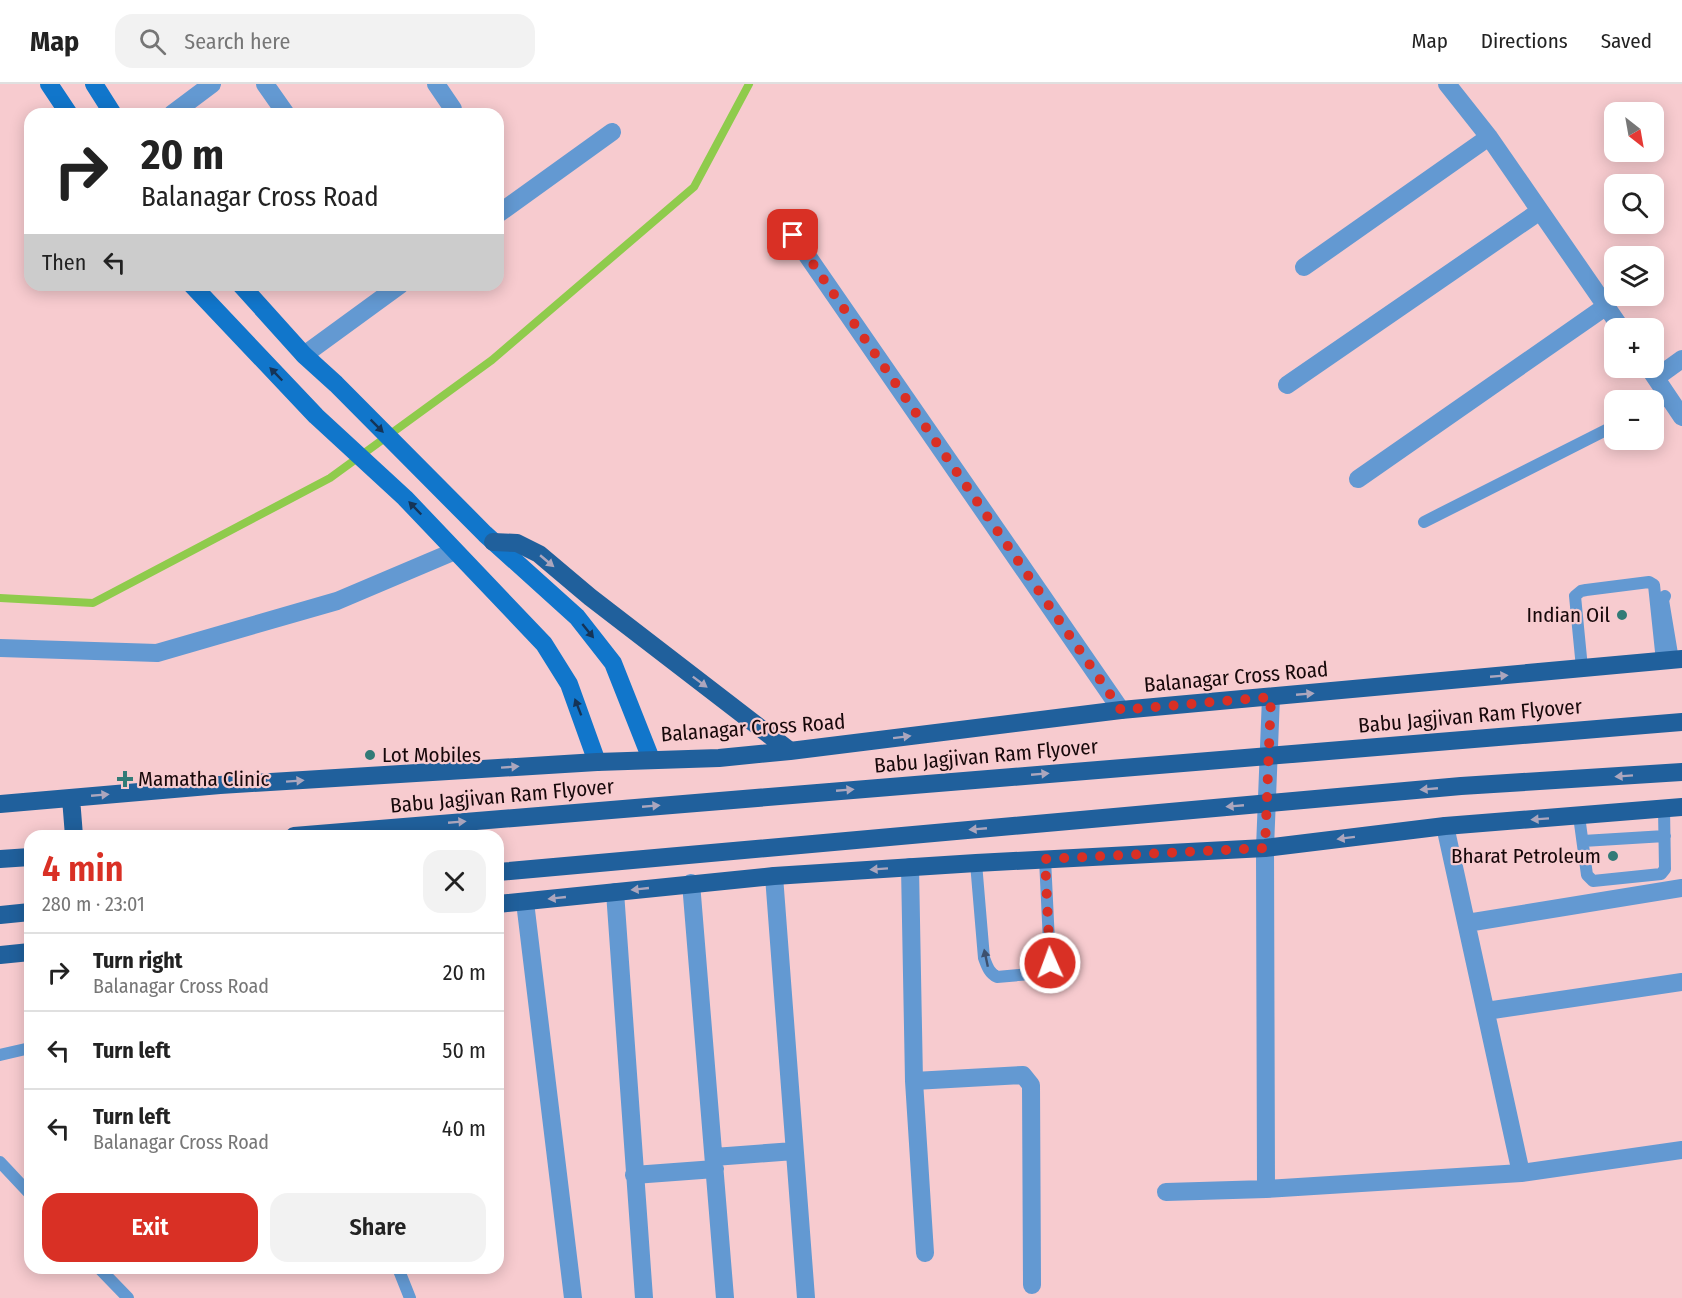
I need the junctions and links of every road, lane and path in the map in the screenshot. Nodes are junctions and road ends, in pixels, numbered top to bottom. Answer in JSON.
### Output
{"nodes":[{"id":1,"x":50,"y":84,"type":"edge"},
{"id":2,"x":94,"y":84,"type":"edge"},
{"id":3,"x":213,"y":84,"type":"edge"},
{"id":4,"x":265,"y":84,"type":"edge"},
{"id":5,"x":436,"y":84,"type":"edge"},
{"id":6,"x":1448,"y":84,"type":"edge"},
{"id":7,"x":65,"y":108,"type":"edge"},
{"id":8,"x":109,"y":108,"type":"edge"},
{"id":9,"x":180,"y":108,"type":"edge"},
{"id":10,"x":282,"y":108,"type":"edge"},
{"id":11,"x":452,"y":108,"type":"edge"},
{"id":12,"x":612,"y":132,"type":"dead end"},
{"id":13,"x":1489,"y":137,"type":"junction"},
{"id":14,"x":504,"y":210,"type":"edge"},
{"id":15,"x":1540,"y":211,"type":"junction"},
{"id":16,"x":793,"y":235,"type":"dead end"},
{"id":17,"x":1304,"y":267,"type":"dead end"},
{"id":18,"x":198,"y":291,"type":"edge"},
{"id":19,"x":246,"y":291,"type":"edge"},
{"id":20,"x":392,"y":291,"type":"edge"},
{"id":21,"x":1605,"y":307,"type":"junction"},
{"id":22,"x":1613,"y":318,"type":"edge"},
{"id":23,"x":304,"y":355,"type":"junction"},
{"id":24,"x":1682,"y":359,"type":"edge"},
{"id":25,"x":1664,"y":367,"type":"edge"},
{"id":26,"x":1287,"y":385,"type":"dead end"},
{"id":27,"x":1664,"y":404,"type":"edge"},
{"id":28,"x":1682,"y":417,"type":"edge"},
{"id":29,"x":1604,"y":431,"type":"edge"},
{"id":30,"x":1358,"y":479,"type":"dead end"},
{"id":31,"x":1424,"y":522,"type":"dead end"},
{"id":32,"x":489,"y":538,"type":"junction"},
{"id":33,"x":455,"y":551,"type":"junction"},
{"id":34,"x":1665,"y":596,"type":"dead end"},
{"id":35,"x":0,"y":648,"type":"edge"},
{"id":36,"x":1672,"y":660,"type":"edge"},
{"id":37,"x":1582,"y":668,"type":"junction"},
{"id":38,"x":1271,"y":697,"type":"junction"},
{"id":39,"x":1121,"y":710,"type":"junction"},
{"id":40,"x":1682,"y":722,"type":"edge"},
{"id":41,"x":790,"y":751,"type":"junction"},
{"id":42,"x":651,"y":759,"type":"junction"},
{"id":43,"x":597,"y":762,"type":"junction"},
{"id":44,"x":1682,"y":772,"type":"edge"},
{"id":45,"x":70,"y":798,"type":"junction"},
{"id":46,"x":0,"y":804,"type":"edge"},
{"id":47,"x":1673,"y":808,"type":"edge"},
{"id":48,"x":1579,"y":816,"type":"junction"},
{"id":49,"x":1445,"y":826,"type":"junction"},
{"id":50,"x":73,"y":830,"type":"edge"},
{"id":51,"x":367,"y":830,"type":"edge"},
{"id":52,"x":1665,"y":836,"type":"junction"},
{"id":53,"x":1583,"y":841,"type":"junction"},
{"id":54,"x":1265,"y":848,"type":"junction"},
{"id":55,"x":24,"y":858,"type":"edge"},
{"id":56,"x":1045,"y":859,"type":"junction"},
{"id":57,"x":0,"y":860,"type":"edge"},
{"id":58,"x":976,"y":862,"type":"junction"},
{"id":59,"x":910,"y":867,"type":"junction"},
{"id":60,"x":504,"y":871,"type":"edge"},
{"id":61,"x":774,"y":876,"type":"junction"},
{"id":62,"x":691,"y":883,"type":"junction"},
{"id":63,"x":1682,"y":888,"type":"edge"},
{"id":64,"x":615,"y":892,"type":"junction"},
{"id":65,"x":525,"y":902,"type":"junction"},
{"id":66,"x":504,"y":904,"type":"edge"},
{"id":67,"x":24,"y":913,"type":"edge"},
{"id":68,"x":0,"y":915,"type":"edge"},
{"id":69,"x":1467,"y":923,"type":"junction"},
{"id":70,"x":24,"y":953,"type":"edge"},
{"id":71,"x":0,"y":955,"type":"edge"},
{"id":72,"x":1682,"y":982,"type":"edge"},
{"id":73,"x":1486,"y":1011,"type":"junction"},
{"id":74,"x":24,"y":1049,"type":"edge"},
{"id":75,"x":0,"y":1055,"type":"edge"},
{"id":76,"x":914,"y":1081,"type":"junction"},
{"id":77,"x":794,"y":1150,"type":"junction"},
{"id":78,"x":1682,"y":1150,"type":"edge"},
{"id":79,"x":0,"y":1162,"type":"edge"},
{"id":80,"x":715,"y":1163,"type":"junction"},
{"id":81,"x":1521,"y":1173,"type":"junction"},
{"id":82,"x":634,"y":1175,"type":"junction"},
{"id":83,"x":24,"y":1188,"type":"edge"},
{"id":84,"x":1266,"y":1189,"type":"junction"},
{"id":85,"x":1166,"y":1192,"type":"dead end"},
{"id":86,"x":925,"y":1253,"type":"dead end"},
{"id":87,"x":105,"y":1274,"type":"edge"},
{"id":88,"x":400,"y":1274,"type":"edge"},
{"id":89,"x":1032,"y":1285,"type":"dead end"},
{"id":90,"x":128,"y":1298,"type":"edge"},
{"id":91,"x":410,"y":1298,"type":"edge"},
{"id":92,"x":573,"y":1298,"type":"edge"},
{"id":93,"x":644,"y":1298,"type":"edge"},
{"id":94,"x":725,"y":1298,"type":"edge"},
{"id":95,"x":806,"y":1298,"type":"edge"}],
"edges":[{"from":1,"to":7,"type":"main road"},
{"from":2,"to":8,"type":"main road"},
{"from":3,"to":9,"type":"street"},
{"from":4,"to":10,"type":"street"},
{"from":5,"to":11,"type":"street"},
{"from":6,"to":13,"type":"street"},
{"from":12,"to":14,"type":"street"},
{"from":13,"to":15,"type":"street"},
{"from":13,"to":17,"type":"street"},
{"from":15,"to":21,"type":"street"},
{"from":15,"to":26,"type":"street"},
{"from":16,"to":39,"type":"street"},
{"from":33,"to":18,"type":"main road","one_way":true},
{"from":19,"to":23,"type":"main road"},
{"from":20,"to":23,"type":"street"},
{"from":21,"to":22,"type":"street"},
{"from":21,"to":30,"type":"street"},
{"from":23,"to":32,"type":"main road","one_way":true},
{"from":24,"to":25,"type":"street"},
{"from":27,"to":28,"type":"street"},
{"from":29,"to":31,"type":"lane"},
{"from":32,"to":41,"type":"main road","one_way":true},
{"from":32,"to":42,"type":"main road","one_way":true},
{"from":33,"to":35,"type":"street"},
{"from":43,"to":33,"type":"main road","one_way":true},
{"from":34,"to":36,"type":"lane"},
{"from":36,"to":37,"type":"main road","name":"Balanagar Cross Road"},
{"from":36,"to":37,"type":"lane"},
{"from":38,"to":37,"type":"main road","name":"Balanagar Cross Road","one_way":true},
{"from":38,"to":39,"type":"main road","name":"Balanagar Cross Road"},
{"from":38,"to":54,"type":"street"},
{"from":41,"to":39,"type":"main road","name":"Balanagar Cross Road","one_way":true},
{"from":51,"to":40,"type":"main road","name":"Babu Jagjivan Ram Flyover","one_way":true,"bridge":true},
{"from":41,"to":42,"type":"main road","name":"Balanagar Cross Road"},
{"from":42,"to":43,"type":"main road","name":"Balanagar Cross Road"},
{"from":45,"to":43,"type":"main road","name":"Balanagar Cross Road","one_way":true},
{"from":44,"to":60,"type":"main road","one_way":true,"bridge":true},
{"from":45,"to":46,"type":"main road","name":"Balanagar Cross Road"},
{"from":45,"to":50,"type":"main road"},
{"from":47,"to":48,"type":"main road"},
{"from":47,"to":52,"type":"lane"},
{"from":48,"to":49,"type":"main road","one_way":true},
{"from":48,"to":53,"type":"lane"},
{"from":49,"to":54,"type":"main road","one_way":true},
{"from":49,"to":69,"type":"street"},
{"from":52,"to":53,"type":"lane"},
{"from":52,"to":53,"type":"lane"},
{"from":54,"to":56,"type":"main road"},
{"from":54,"to":84,"type":"street"},
{"from":55,"to":57,"type":"main road"},
{"from":56,"to":58,"type":"main road"},
{"from":56,"to":58,"type":"lane","one_way":true},
{"from":58,"to":59,"type":"main road"},
{"from":59,"to":61,"type":"main road","one_way":true},
{"from":59,"to":76,"type":"street"},
{"from":61,"to":62,"type":"main road"},
{"from":61,"to":77,"type":"street"},
{"from":62,"to":64,"type":"main road","one_way":true},
{"from":62,"to":80,"type":"street"},
{"from":63,"to":69,"type":"street"},
{"from":64,"to":65,"type":"main road","one_way":true},
{"from":64,"to":82,"type":"street"},
{"from":65,"to":66,"type":"main road"},
{"from":65,"to":92,"type":"street"},
{"from":67,"to":68,"type":"main road"},
{"from":69,"to":73,"type":"street"},
{"from":70,"to":71,"type":"main road"},
{"from":72,"to":73,"type":"street"},
{"from":73,"to":81,"type":"street"},
{"from":74,"to":75,"type":"lane"},
{"from":76,"to":86,"type":"street"},
{"from":76,"to":89,"type":"street"},
{"from":77,"to":80,"type":"street"},
{"from":77,"to":95,"type":"street"},
{"from":78,"to":81,"type":"street"},
{"from":79,"to":83,"type":"lane"},
{"from":80,"to":82,"type":"street"},
{"from":80,"to":94,"type":"street"},
{"from":81,"to":84,"type":"street"},
{"from":82,"to":93,"type":"street"},
{"from":84,"to":85,"type":"street"},
{"from":87,"to":90,"type":"lane"},
{"from":88,"to":91,"type":"lane"}]}
